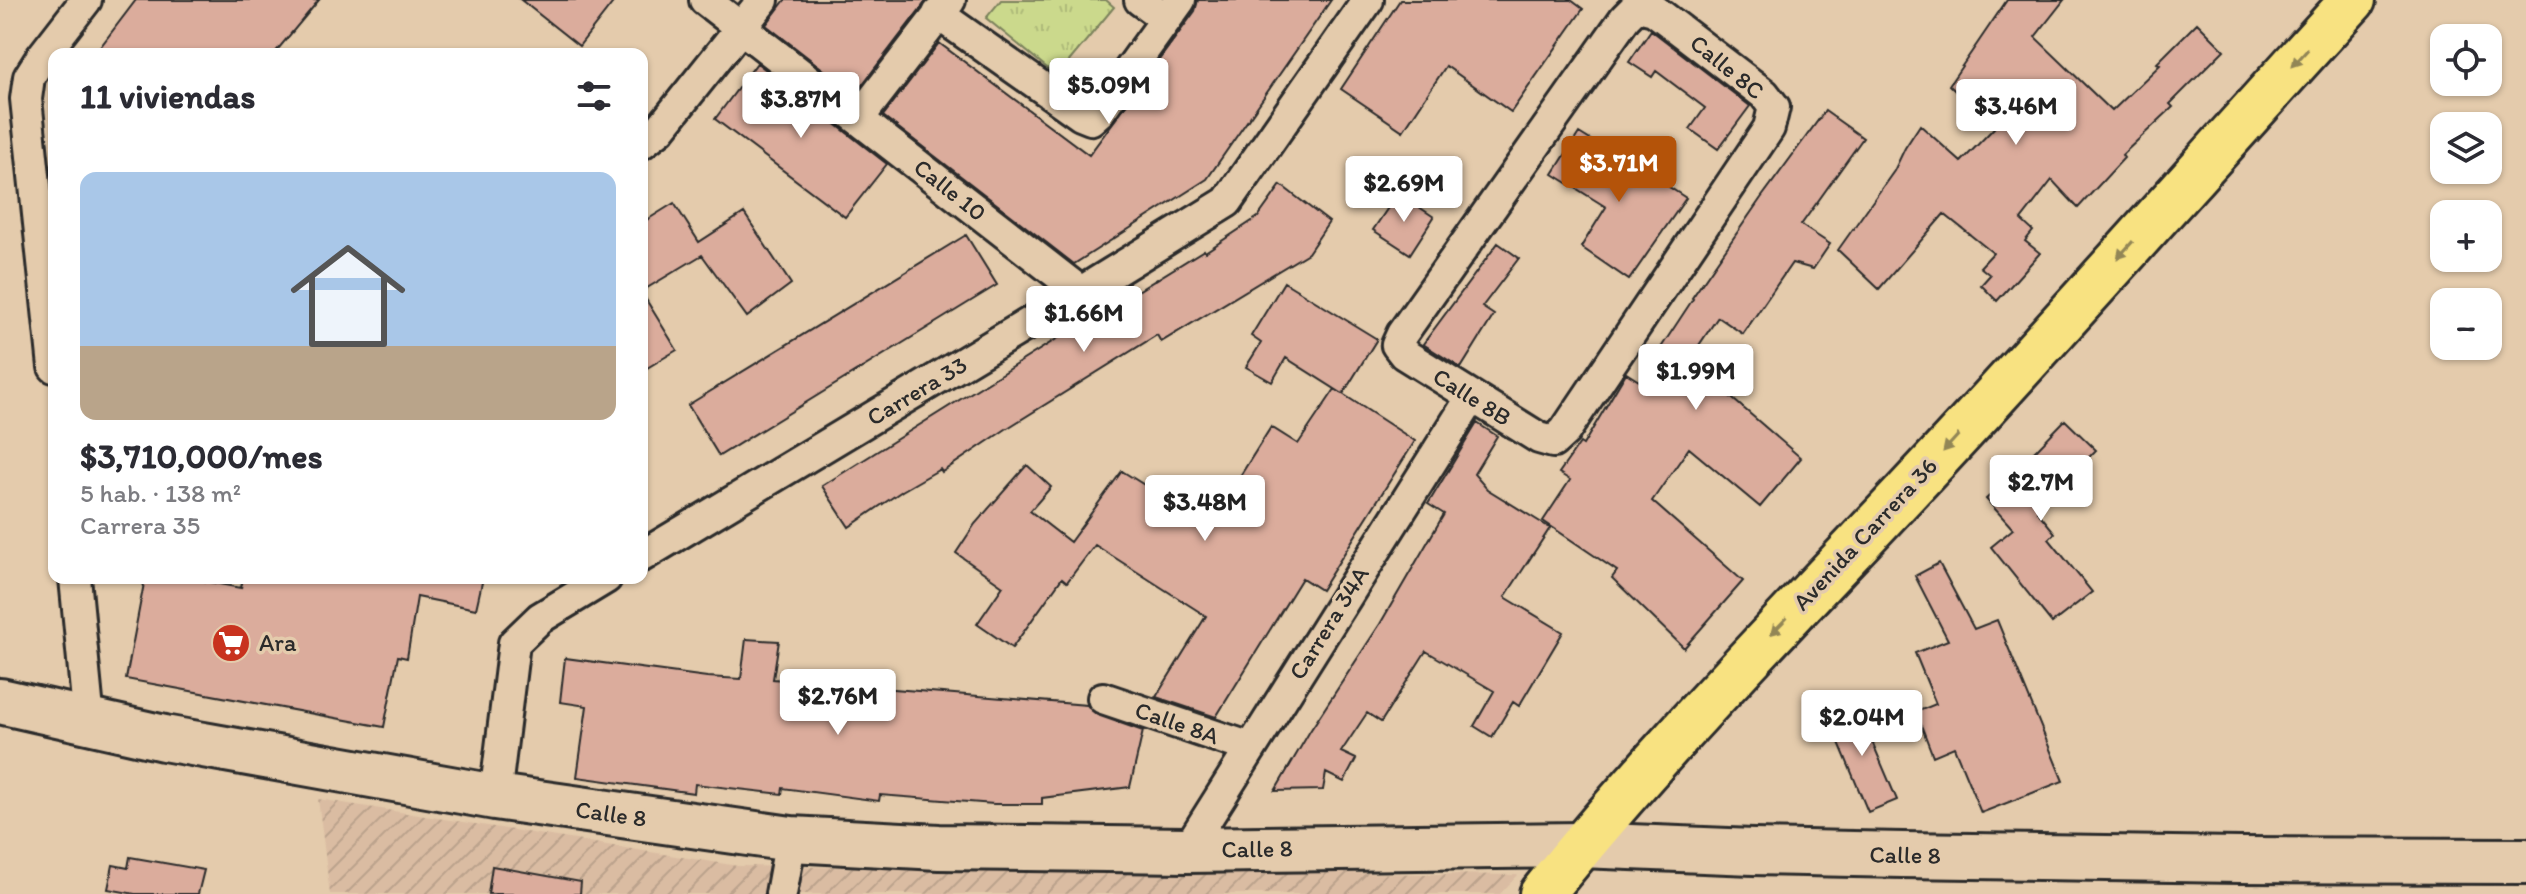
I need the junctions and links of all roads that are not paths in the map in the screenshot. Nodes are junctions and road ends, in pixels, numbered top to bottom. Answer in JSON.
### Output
{"nodes":[{"id":1,"x":86,"y":0,"type":"edge"},
{"id":2,"x":705,"y":0,"type":"edge"},
{"id":3,"x":763,"y":0,"type":"edge"},
{"id":4,"x":1140,"y":0,"type":"edge"},
{"id":5,"x":2353,"y":0,"type":"edge"},
{"id":6,"x":1365,"y":1,"type":"edge"},
{"id":7,"x":944,"y":7,"type":"edge"},
{"id":8,"x":1173,"y":10,"type":"edge"},
{"id":9,"x":742,"y":28,"type":"junction"},
{"id":10,"x":49,"y":48,"type":"edge"},
{"id":11,"x":48,"y":49,"type":"edge"},
{"id":12,"x":858,"y":119,"type":"junction"},
{"id":13,"x":648,"y":138,"type":"edge"},
{"id":14,"x":48,"y":267,"type":"edge"},
{"id":15,"x":1081,"y":292,"type":"junction"},
{"id":16,"x":1397,"y":345,"type":"joint"},
{"id":17,"x":1472,"y":397,"type":"junction"},
{"id":18,"x":1553,"y":442,"type":"joint"},
{"id":19,"x":648,"y":552,"type":"edge"},
{"id":20,"x":76,"y":584,"type":"edge"},
{"id":21,"x":596,"y":584,"type":"edge"},
{"id":22,"x":1103,"y":698,"type":"dead end"},
{"id":23,"x":0,"y":701,"type":"edge"},
{"id":24,"x":89,"y":722,"type":"junction"},
{"id":25,"x":1251,"y":748,"type":"junction"},
{"id":26,"x":495,"y":797,"type":"junction"},
{"id":27,"x":791,"y":839,"type":"junction"},
{"id":28,"x":1581,"y":845,"type":"junction"},
{"id":29,"x":1187,"y":850,"type":"junction"},
{"id":30,"x":2526,"y":861,"type":"edge"},
{"id":31,"x":781,"y":894,"type":"edge"},
{"id":32,"x":1542,"y":894,"type":"edge"}],
"edges":[{"from":1,"to":10,"type":"street"},
{"from":2,"to":9,"type":"street","name":"Calle 10"},
{"from":3,"to":9,"type":"street"},
{"from":4,"to":8,"type":"street"},
{"from":5,"to":28,"type":"main road","name":"Avenida Carrera 36","one_way":true},
{"from":6,"to":15,"type":"street","name":"Carrera 33"},
{"from":7,"to":8,"type":"street"},
{"from":7,"to":12,"type":"street"},
{"from":9,"to":12,"type":"street","name":"Calle 10"},
{"from":9,"to":13,"type":"street"},
{"from":11,"to":14,"type":"street"},
{"from":12,"to":15,"type":"street","name":"Calle 10"},
{"from":15,"to":19,"type":"street","name":"Carrera 33"},
{"from":16,"to":17,"type":"street","name":"Calle 8B"},
{"from":16,"to":18,"type":"street","name":"Calle 8C"},
{"from":17,"to":18,"type":"street","name":"Calle 8B"},
{"from":17,"to":25,"type":"street","name":"Carrera 34A"},
{"from":20,"to":24,"type":"street"},
{"from":21,"to":26,"type":"street"},
{"from":22,"to":25,"type":"street","name":"Calle 8A"},
{"from":23,"to":24,"type":"main road","name":"Calle 8"},
{"from":24,"to":26,"type":"main road","name":"Calle 8"},
{"from":25,"to":29,"type":"street","name":"Carrera 34A"},
{"from":26,"to":27,"type":"main road","name":"Calle 8"},
{"from":27,"to":29,"type":"main road","name":"Calle 8"},
{"from":27,"to":31,"type":"street"},
{"from":28,"to":29,"type":"main road","name":"Calle 8"},
{"from":28,"to":30,"type":"main road","name":"Calle 8"},
{"from":28,"to":32,"type":"main road","name":"Avenida Carrera 36"}]}
